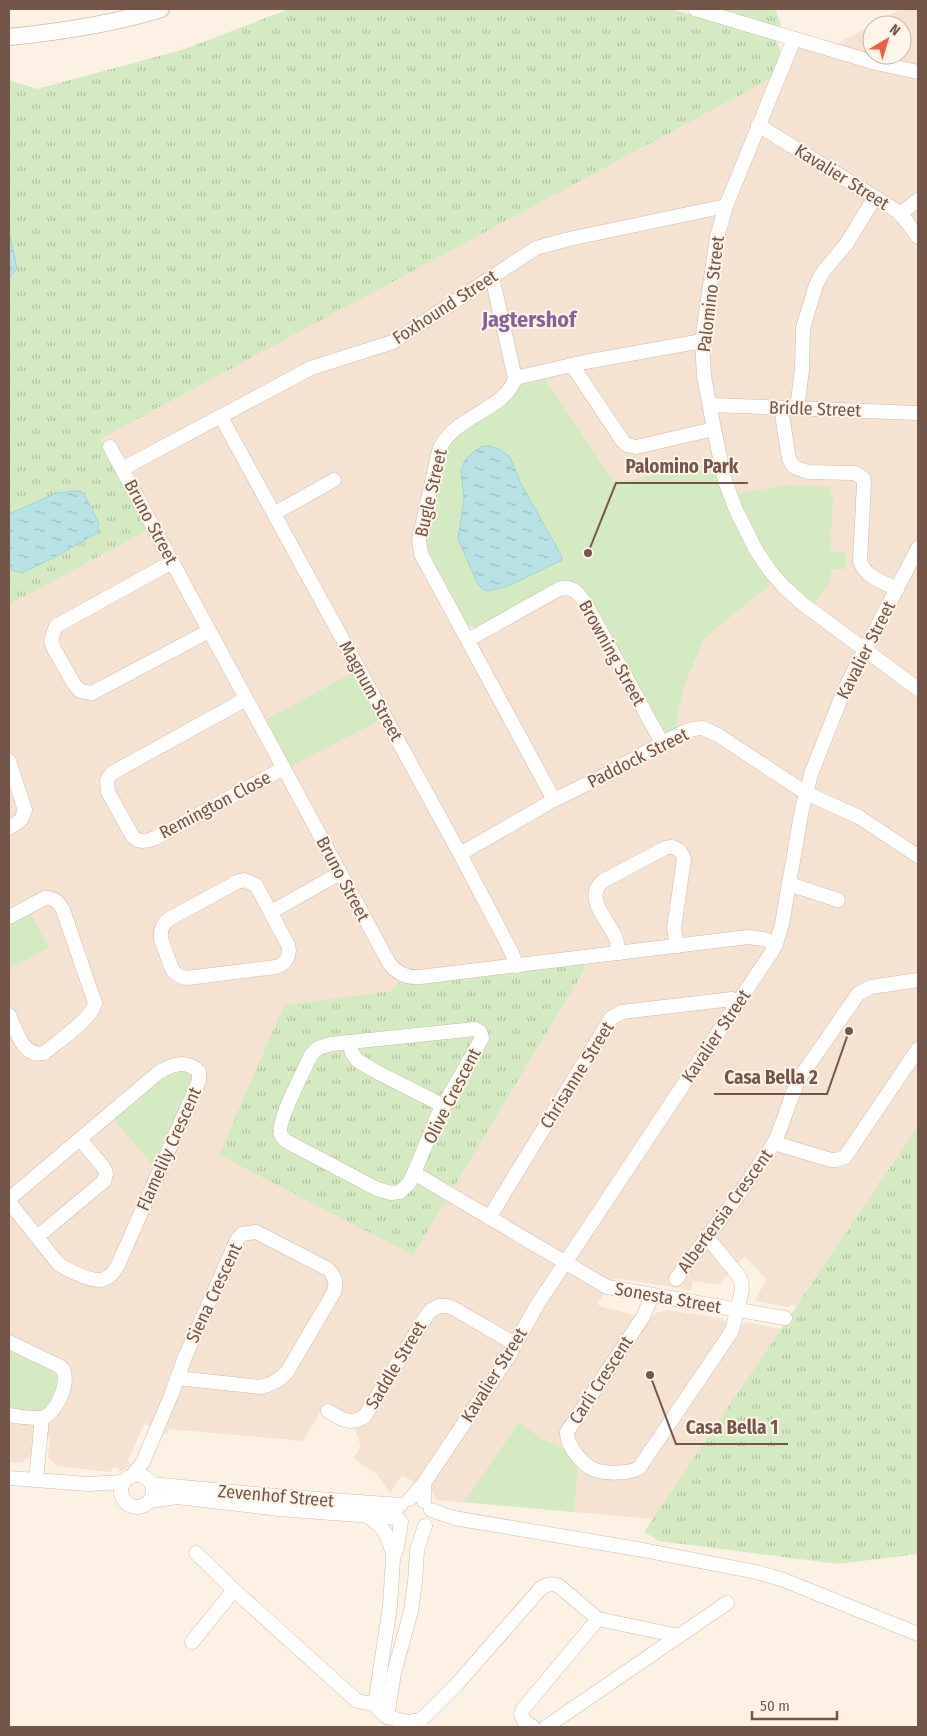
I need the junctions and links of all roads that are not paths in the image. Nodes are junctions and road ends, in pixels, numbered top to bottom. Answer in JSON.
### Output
{"nodes":[{"id":1,"x":161,"y":9,"type":"edge"},
{"id":2,"x":695,"y":9,"type":"edge"},
{"id":3,"x":9,"y":37,"type":"edge"},
{"id":4,"x":794,"y":39,"type":"junction"},
{"id":5,"x":918,"y":72,"type":"edge"},
{"id":6,"x":758,"y":125,"type":"junction"},
{"id":7,"x":875,"y":197,"type":"junction"},
{"id":8,"x":918,"y":200,"type":"edge"},
{"id":9,"x":726,"y":206,"type":"junction"},
{"id":10,"x":900,"y":214,"type":"junction"},
{"id":11,"x":918,"y":238,"type":"edge"},
{"id":12,"x":492,"y":277,"type":"junction"},
{"id":13,"x":702,"y":340,"type":"junction"},
{"id":14,"x":572,"y":365,"type":"junction"},
{"id":15,"x":515,"y":378,"type":"junction"},
{"id":16,"x":711,"y":406,"type":"junction"},
{"id":17,"x":781,"y":408,"type":"junction"},
{"id":18,"x":797,"y":408,"type":"junction"},
{"id":19,"x":918,"y":413,"type":"edge"},
{"id":20,"x":221,"y":416,"type":"junction"},
{"id":21,"x":714,"y":430,"type":"junction"},
{"id":22,"x":110,"y":446,"type":"dead end"},
{"id":23,"x":122,"y":469,"type":"junction"},
{"id":24,"x":334,"y":480,"type":"dead end"},
{"id":25,"x":274,"y":513,"type":"junction"},
{"id":26,"x":918,"y":548,"type":"edge"},
{"id":27,"x":172,"y":562,"type":"junction"},
{"id":28,"x":897,"y":589,"type":"junction"},
{"id":29,"x":209,"y":631,"type":"junction"},
{"id":30,"x":468,"y":640,"type":"junction"},
{"id":31,"x":865,"y":650,"type":"junction"},
{"id":32,"x":918,"y":690,"type":"edge"},
{"id":33,"x":246,"y":699,"type":"junction"},
{"id":34,"x":662,"y":743,"type":"junction"},
{"id":35,"x":9,"y":761,"type":"edge"},
{"id":36,"x":284,"y":768,"type":"junction"},
{"id":37,"x":806,"y":793,"type":"junction"},
{"id":38,"x":554,"y":800,"type":"junction"},
{"id":39,"x":9,"y":828,"type":"edge"},
{"id":40,"x":460,"y":854,"type":"junction"},
{"id":41,"x":918,"y":856,"type":"edge"},
{"id":42,"x":340,"y":873,"type":"junction"},
{"id":43,"x":789,"y":884,"type":"junction"},
{"id":44,"x":838,"y":900,"type":"dead end"},
{"id":45,"x":271,"y":912,"type":"junction"},
{"id":46,"x":9,"y":917,"type":"edge"},
{"id":47,"x":776,"y":944,"type":"junction"},
{"id":48,"x":677,"y":946,"type":"junction"},
{"id":49,"x":620,"y":953,"type":"junction"},
{"id":50,"x":517,"y":966,"type":"junction"},
{"id":51,"x":918,"y":980,"type":"edge"},
{"id":52,"x":739,"y":1002,"type":"junction"},
{"id":53,"x":9,"y":1015,"type":"edge"},
{"id":54,"x":349,"y":1042,"type":"junction"},
{"id":55,"x":918,"y":1049,"type":"edge"},
{"id":56,"x":444,"y":1106,"type":"junction"},
{"id":57,"x":80,"y":1139,"type":"junction"},
{"id":58,"x":774,"y":1143,"type":"junction"},
{"id":59,"x":414,"y":1173,"type":"junction"},
{"id":60,"x":9,"y":1200,"type":"edge"},
{"id":61,"x":489,"y":1218,"type":"junction"},
{"id":62,"x":37,"y":1237,"type":"junction"},
{"id":63,"x":707,"y":1237,"type":"junction"},
{"id":64,"x":565,"y":1263,"type":"junction"},
{"id":65,"x":676,"y":1279,"type":"dead end"},
{"id":66,"x":652,"y":1296,"type":"junction"},
{"id":67,"x":737,"y":1310,"type":"junction"},
{"id":68,"x":785,"y":1318,"type":"dead end"},
{"id":69,"x":9,"y":1342,"type":"edge"},
{"id":70,"x":516,"y":1344,"type":"junction"},
{"id":71,"x":177,"y":1378,"type":"junction"},
{"id":72,"x":328,"y":1411,"type":"dead end"},
{"id":73,"x":9,"y":1415,"type":"edge"},
{"id":74,"x":42,"y":1418,"type":"junction"},
{"id":75,"x":143,"y":1462,"type":"junction"},
{"id":76,"x":9,"y":1478,"type":"edge"},
{"id":77,"x":128,"y":1479,"type":"junction"},
{"id":78,"x":36,"y":1480,"type":"junction"},
{"id":79,"x":149,"y":1481,"type":"junction"},
{"id":80,"x":88,"y":1484,"type":"junction"},
{"id":81,"x":424,"y":1484,"type":"junction"},
{"id":82,"x":122,"y":1498,"type":"junction"},
{"id":83,"x":150,"y":1501,"type":"junction"},
{"id":84,"x":403,"y":1511,"type":"junction"},
{"id":85,"x":362,"y":1514,"type":"junction"},
{"id":86,"x":427,"y":1515,"type":"junction"},
{"id":87,"x":196,"y":1553,"type":"dead end"},
{"id":88,"x":393,"y":1558,"type":"junction"},
{"id":89,"x":234,"y":1590,"type":"junction"},
{"id":90,"x":727,"y":1603,"type":"dead end"},
{"id":91,"x":598,"y":1619,"type":"junction"},
{"id":92,"x":918,"y":1634,"type":"edge"},
{"id":93,"x":679,"y":1636,"type":"junction"},
{"id":94,"x":192,"y":1642,"type":"dead end"},
{"id":95,"x":377,"y":1705,"type":"junction"},
{"id":96,"x":387,"y":1716,"type":"junction"},
{"id":97,"x":533,"y":1727,"type":"edge"},
{"id":98,"x":546,"y":1727,"type":"edge"}],
"edges":[{"from":1,"to":3,"type":"street"},
{"from":2,"to":4,"type":"street"},
{"from":4,"to":5,"type":"street"},
{"from":4,"to":6,"type":"street","name":"Palomino Street"},
{"from":6,"to":7,"type":"street","name":"Kavalier Street"},
{"from":6,"to":9,"type":"street","name":"Palomino Street"},
{"from":7,"to":10,"type":"street","name":"Kavalier Street"},
{"from":7,"to":18,"type":"street"},
{"from":8,"to":10,"type":"street"},
{"from":9,"to":12,"type":"street","name":"Foxhound Street"},
{"from":9,"to":13,"type":"street","name":"Palomino Street"},
{"from":10,"to":11,"type":"street","name":"Kavalier Street"},
{"from":12,"to":15,"type":"street"},
{"from":12,"to":20,"type":"street","name":"Foxhound Street"},
{"from":13,"to":14,"type":"street"},
{"from":13,"to":16,"type":"street","name":"Palomino Street"},
{"from":14,"to":15,"type":"street"},
{"from":14,"to":21,"type":"street"},
{"from":15,"to":30,"type":"street","name":"Bugle Street"},
{"from":16,"to":17,"type":"street","name":"Bridle Street"},
{"from":16,"to":21,"type":"street","name":"Palomino Street"},
{"from":17,"to":18,"type":"street","name":"Bridle Street"},
{"from":17,"to":28,"type":"street"},
{"from":18,"to":19,"type":"street","name":"Bridle Street"},
{"from":20,"to":23,"type":"street","name":"Foxhound Street"},
{"from":20,"to":25,"type":"street","name":"Magnum Street"},
{"from":21,"to":31,"type":"street","name":"Palomino Street"},
{"from":22,"to":23,"type":"street","name":"Bruno Street"},
{"from":23,"to":27,"type":"street","name":"Bruno Street"},
{"from":24,"to":25,"type":"street"},
{"from":25,"to":40,"type":"street","name":"Magnum Street"},
{"from":26,"to":28,"type":"street","name":"Kavalier Street"},
{"from":27,"to":29,"type":"street","name":"Bruno Street"},
{"from":27,"to":29,"type":"street"},
{"from":28,"to":31,"type":"street","name":"Kavalier Street"},
{"from":29,"to":33,"type":"street","name":"Bruno Street"},
{"from":30,"to":34,"type":"street","name":"Browning Street"},
{"from":30,"to":38,"type":"street","name":"Bugle Street"},
{"from":31,"to":32,"type":"street","name":"Palomino Street"},
{"from":31,"to":37,"type":"street","name":"Kavalier Street"},
{"from":33,"to":36,"type":"street","name":"Bruno Street"},
{"from":33,"to":36,"type":"street","name":"Remington Close"},
{"from":34,"to":37,"type":"street","name":"Paddock Street"},
{"from":34,"to":38,"type":"street","name":"Paddock Street"},
{"from":35,"to":39,"type":"street"},
{"from":36,"to":42,"type":"street","name":"Bruno Street"},
{"from":37,"to":41,"type":"street","name":"Paddock Street"},
{"from":37,"to":43,"type":"street","name":"Kavalier Street"},
{"from":38,"to":40,"type":"street","name":"Paddock Street"},
{"from":40,"to":50,"type":"street","name":"Magnum Street"},
{"from":42,"to":45,"type":"street"},
{"from":42,"to":50,"type":"street","name":"Bruno Street"},
{"from":43,"to":44,"type":"street"},
{"from":43,"to":47,"type":"street","name":"Kavalier Street"},
{"from":45,"to":45,"type":"street"},
{"from":46,"to":53,"type":"street"},
{"from":47,"to":48,"type":"street","name":"Bruno Street"},
{"from":47,"to":52,"type":"street","name":"Kavalier Street"},
{"from":48,"to":49,"type":"street","name":"Bruno Street"},
{"from":48,"to":49,"type":"street"},
{"from":49,"to":50,"type":"street","name":"Bruno Street"},
{"from":51,"to":58,"type":"street","name":"Albertersia Crescent"},
{"from":52,"to":61,"type":"street","name":"Chrisanne Street"},
{"from":52,"to":64,"type":"street","name":"Kavalier Street"},
{"from":54,"to":56,"type":"street"},
{"from":54,"to":56,"type":"street","name":"Olive Crescent"},
{"from":54,"to":59,"type":"street","name":"Olive Crescent"},
{"from":55,"to":58,"type":"street","name":"Albertersia Crescent"},
{"from":56,"to":59,"type":"street","name":"Olive Crescent"},
{"from":57,"to":60,"type":"street","name":"Flamelily Crescent"},
{"from":57,"to":62,"type":"street"},
{"from":57,"to":62,"type":"street","name":"Flamelily Crescent"},
{"from":58,"to":63,"type":"street","name":"Albertersia Crescent"},
{"from":59,"to":61,"type":"street","name":"Sonesta Street"},
{"from":60,"to":62,"type":"street","name":"Flamelily Crescent"},
{"from":61,"to":64,"type":"street","name":"Sonesta Street"},
{"from":63,"to":65,"type":"street","name":"Albertersia Crescent"},
{"from":63,"to":67,"type":"street","name":"Carli Crescent"},
{"from":64,"to":66,"type":"street","name":"Sonesta Street"},
{"from":64,"to":70,"type":"street","name":"Kavalier Street"},
{"from":66,"to":67,"type":"street","name":"Sonesta Street"},
{"from":66,"to":67,"type":"street","name":"Carli Crescent"},
{"from":67,"to":68,"type":"street","name":"Sonesta Street"},
{"from":69,"to":74,"type":"street"},
{"from":70,"to":72,"type":"street","name":"Saddle Street"},
{"from":70,"to":81,"type":"street","name":"Kavalier Street"},
{"from":71,"to":71,"type":"street","name":"Siena Crescent"},
{"from":71,"to":75,"type":"street","name":"Siena Crescent"},
{"from":73,"to":74,"type":"street"},
{"from":74,"to":78,"type":"street"},
{"from":75,"to":77,"type":"street","name":"Siena Crescent"},
{"from":75,"to":79,"type":"street"},
{"from":76,"to":78,"type":"street","name":"Zevenhof Street"},
{"from":77,"to":79,"type":"street","name":"Zevenhof Street"},
{"from":77,"to":80,"type":"street","name":"Zevenhof Street"},
{"from":77,"to":82,"type":"street"},
{"from":78,"to":80,"type":"street","name":"Zevenhof Street"},
{"from":79,"to":83,"type":"street"},
{"from":79,"to":84,"type":"street","name":"Zevenhof Street"},
{"from":80,"to":82,"type":"street","name":"Zevenhof Street"},
{"from":81,"to":84,"type":"street","name":"Kavalier Street"},
{"from":81,"to":86,"type":"street"},
{"from":82,"to":83,"type":"street","name":"Zevenhof Street"},
{"from":83,"to":85,"type":"street","name":"Zevenhof Street"},
{"from":84,"to":85,"type":"street","name":"Zevenhof Street"},
{"from":84,"to":86,"type":"street"},
{"from":84,"to":86,"type":"street"},
{"from":84,"to":88,"type":"street"},
{"from":85,"to":88,"type":"street"},
{"from":86,"to":92,"type":"street"},
{"from":86,"to":96,"type":"street"},
{"from":87,"to":89,"type":"street"},
{"from":88,"to":95,"type":"street"},
{"from":89,"to":94,"type":"street"},
{"from":89,"to":95,"type":"street"},
{"from":90,"to":93,"type":"street"},
{"from":91,"to":93,"type":"street"},
{"from":91,"to":96,"type":"street"},
{"from":91,"to":97,"type":"street"},
{"from":93,"to":98,"type":"street"},
{"from":95,"to":96,"type":"street"}]}
